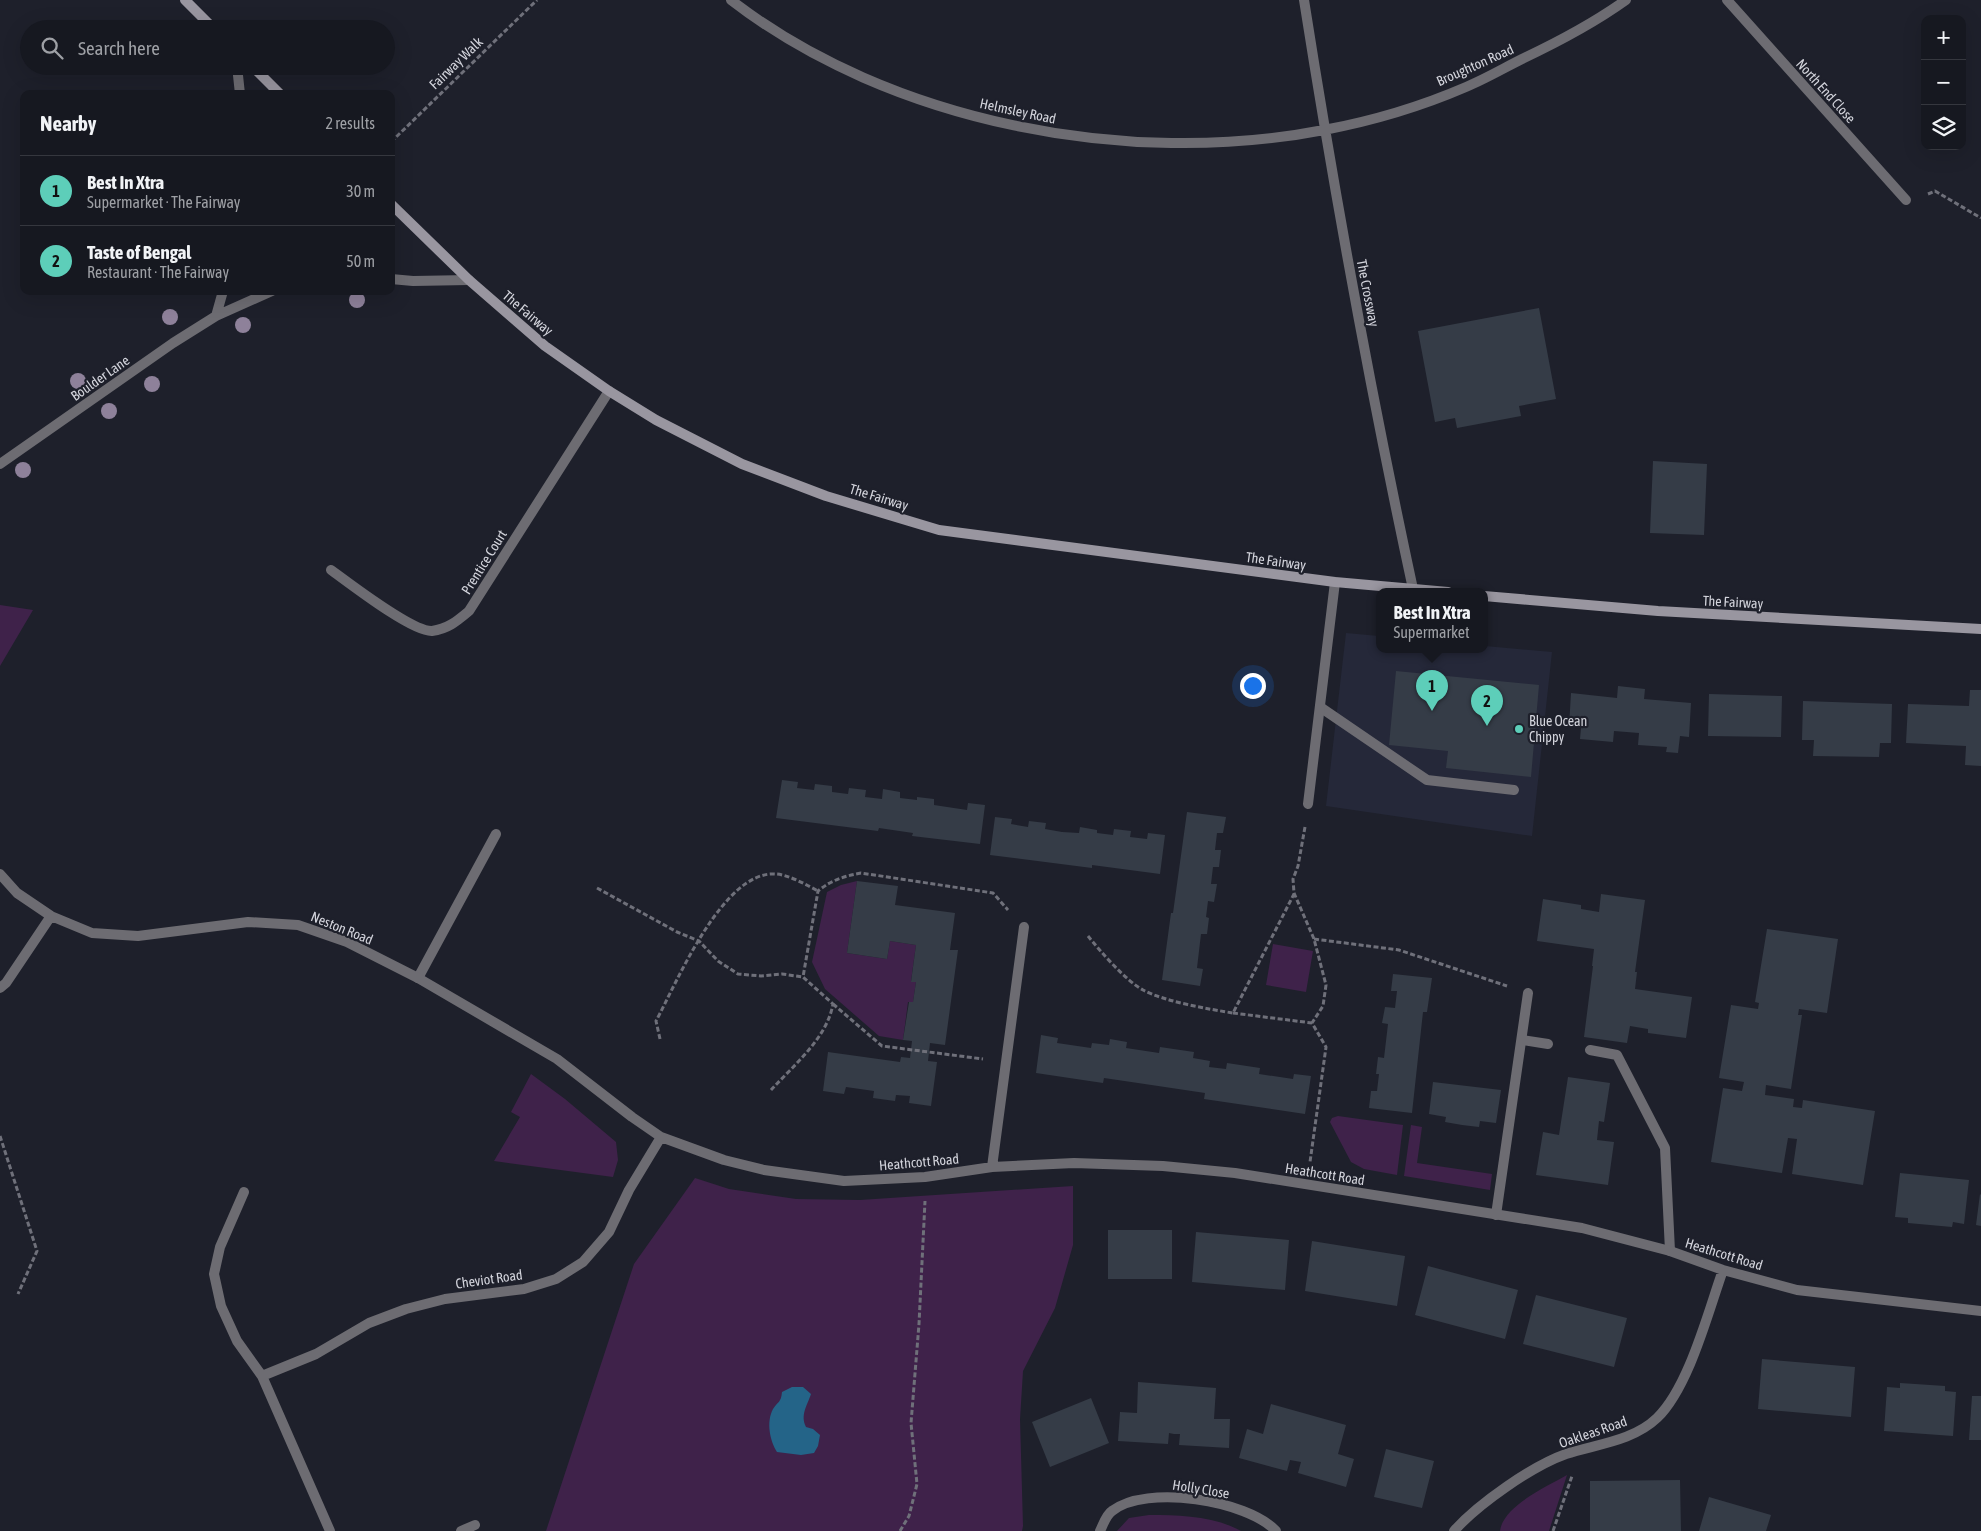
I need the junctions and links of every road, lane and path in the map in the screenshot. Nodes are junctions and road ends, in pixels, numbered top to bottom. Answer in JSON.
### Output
{"nodes":[{"id":1,"x":185,"y":0,"type":"edge"},
{"id":2,"x":537,"y":0,"type":"edge"},
{"id":3,"x":732,"y":0,"type":"edge"},
{"id":4,"x":1304,"y":0,"type":"edge"},
{"id":5,"x":1626,"y":0,"type":"edge"},
{"id":6,"x":1726,"y":0,"type":"edge"},
{"id":7,"x":205,"y":20,"type":"edge"},
{"id":8,"x":238,"y":75,"type":"edge"},
{"id":9,"x":261,"y":75,"type":"edge"},
{"id":10,"x":240,"y":90,"type":"edge"},
{"id":11,"x":276,"y":90,"type":"edge"},
{"id":12,"x":1324,"y":130,"type":"junction"},
{"id":13,"x":395,"y":138,"type":"edge"},
{"id":14,"x":1906,"y":200,"type":"joint"},
{"id":15,"x":395,"y":208,"type":"edge"},
{"id":16,"x":1981,"y":218,"type":"edge"},
{"id":17,"x":395,"y":280,"type":"edge"},
{"id":18,"x":468,"y":280,"type":"junction"},
{"id":19,"x":222,"y":295,"type":"edge"},
{"id":20,"x":263,"y":295,"type":"edge"},
{"id":21,"x":216,"y":316,"type":"junction"},
{"id":22,"x":609,"y":391,"type":"junction"},
{"id":23,"x":0,"y":464,"type":"edge"},
{"id":24,"x":330,"y":570,"type":"dead end"},
{"id":25,"x":1335,"y":582,"type":"junction"},
{"id":26,"x":1402,"y":588,"type":"edge"},
{"id":27,"x":1413,"y":588,"type":"edge"},
{"id":28,"x":1488,"y":596,"type":"edge"},
{"id":29,"x":1981,"y":629,"type":"edge"},
{"id":30,"x":1320,"y":707,"type":"junction"},
{"id":31,"x":1514,"y":790,"type":"dead end"},
{"id":32,"x":1308,"y":804,"type":"joint"},
{"id":33,"x":496,"y":834,"type":"dead end"},
{"id":34,"x":0,"y":874,"type":"edge"},
{"id":35,"x":597,"y":888,"type":"dead end"},
{"id":36,"x":818,"y":891,"type":"junction"},
{"id":37,"x":1294,"y":893,"type":"junction"},
{"id":38,"x":51,"y":916,"type":"junction"},
{"id":39,"x":1024,"y":927,"type":"joint"},
{"id":40,"x":1088,"y":936,"type":"dead end"},
{"id":41,"x":1314,"y":939,"type":"junction"},
{"id":42,"x":699,"y":941,"type":"junction"},
{"id":43,"x":802,"y":976,"type":"junction"},
{"id":44,"x":418,"y":978,"type":"junction"},
{"id":45,"x":0,"y":988,"type":"edge"},
{"id":46,"x":1528,"y":993,"type":"joint"},
{"id":47,"x":833,"y":1004,"type":"junction"},
{"id":48,"x":1233,"y":1013,"type":"junction"},
{"id":49,"x":1312,"y":1023,"type":"junction"},
{"id":50,"x":660,"y":1039,"type":"dead end"},
{"id":51,"x":1522,"y":1040,"type":"junction"},
{"id":52,"x":1548,"y":1044,"type":"dead end"},
{"id":53,"x":1590,"y":1050,"type":"dead end"},
{"id":54,"x":1006,"y":1062,"type":"junction"},
{"id":55,"x":771,"y":1090,"type":"dead end"},
{"id":56,"x":620,"y":1107,"type":"joint"},
{"id":57,"x":0,"y":1136,"type":"edge"},
{"id":58,"x":661,"y":1137,"type":"junction"},
{"id":59,"x":992,"y":1167,"type":"junction"},
{"id":60,"x":925,"y":1177,"type":"junction"},
{"id":61,"x":1307,"y":1185,"type":"junction"},
{"id":62,"x":244,"y":1192,"type":"dead end"},
{"id":63,"x":1496,"y":1215,"type":"junction"},
{"id":64,"x":1670,"y":1251,"type":"junction"},
{"id":65,"x":1723,"y":1270,"type":"junction"},
{"id":66,"x":18,"y":1294,"type":"dead end"},
{"id":67,"x":1981,"y":1311,"type":"edge"},
{"id":68,"x":262,"y":1376,"type":"junction"},
{"id":69,"x":1565,"y":1455,"type":"junction"},
{"id":70,"x":475,"y":1525,"type":"dead end"},
{"id":71,"x":1456,"y":1530,"type":"edge"},
{"id":72,"x":330,"y":1531,"type":"edge"},
{"id":73,"x":461,"y":1531,"type":"edge"},
{"id":74,"x":900,"y":1531,"type":"edge"},
{"id":75,"x":1100,"y":1531,"type":"edge"},
{"id":76,"x":1276,"y":1531,"type":"edge"},
{"id":77,"x":1553,"y":1531,"type":"edge"}],
"edges":[{"from":1,"to":7,"type":"street"},
{"from":2,"to":13,"type":"path","name":"Fairway Walk"},
{"from":3,"to":12,"type":"street","name":"Helmsley Road"},
{"from":4,"to":12,"type":"street","name":"The Crossway"},
{"from":5,"to":12,"type":"street","name":"Broughton Road"},
{"from":6,"to":14,"type":"street","name":"North End Close"},
{"from":8,"to":10,"type":"street"},
{"from":9,"to":11,"type":"street"},
{"from":12,"to":27,"type":"street","name":"The Crossway"},
{"from":14,"to":16,"type":"path"},
{"from":15,"to":18,"type":"street","name":"The Fairway"},
{"from":17,"to":18,"type":"street"},
{"from":18,"to":22,"type":"street","name":"The Fairway"},
{"from":19,"to":21,"type":"street"},
{"from":20,"to":21,"type":"street","name":"Boulder Lane"},
{"from":21,"to":23,"type":"street","name":"Boulder Lane"},
{"from":22,"to":24,"type":"street","name":"Prentice Court"},
{"from":22,"to":25,"type":"street","name":"The Fairway"},
{"from":25,"to":26,"type":"street","name":"The Fairway"},
{"from":25,"to":30,"type":"street"},
{"from":28,"to":29,"type":"street","name":"The Fairway"},
{"from":30,"to":31,"type":"street"},
{"from":30,"to":32,"type":"street"},
{"from":32,"to":37,"type":"path"},
{"from":33,"to":44,"type":"street"},
{"from":34,"to":38,"type":"street","name":"Neston Road"},
{"from":35,"to":42,"type":"path"},
{"from":36,"to":39,"type":"path"},
{"from":36,"to":42,"type":"path"},
{"from":36,"to":43,"type":"path"},
{"from":37,"to":41,"type":"path"},
{"from":37,"to":48,"type":"path"},
{"from":38,"to":44,"type":"street","name":"Neston Road"},
{"from":38,"to":45,"type":"street"},
{"from":39,"to":54,"type":"street"},
{"from":40,"to":48,"type":"path"},
{"from":41,"to":46,"type":"path"},
{"from":41,"to":49,"type":"path"},
{"from":42,"to":43,"type":"path"},
{"from":42,"to":50,"type":"path"},
{"from":43,"to":47,"type":"path"},
{"from":44,"to":56,"type":"street","name":"Neston Road"},
{"from":46,"to":51,"type":"street"},
{"from":47,"to":54,"type":"path"},
{"from":47,"to":55,"type":"path"},
{"from":48,"to":49,"type":"path"},
{"from":49,"to":61,"type":"path"},
{"from":51,"to":52,"type":"street"},
{"from":51,"to":63,"type":"street"},
{"from":53,"to":64,"type":"street"},
{"from":54,"to":59,"type":"street"},
{"from":56,"to":58,"type":"street","name":"Heathcott Road"},
{"from":57,"to":66,"type":"path"},
{"from":58,"to":60,"type":"street","name":"Heathcott Road"},
{"from":58,"to":68,"type":"street","name":"Cheviot Road"},
{"from":59,"to":60,"type":"street","name":"Heathcott Road"},
{"from":59,"to":61,"type":"street","name":"Heathcott Road"},
{"from":60,"to":74,"type":"path"},
{"from":61,"to":63,"type":"street","name":"Heathcott Road"},
{"from":62,"to":68,"type":"street"},
{"from":63,"to":64,"type":"street","name":"Heathcott Road"},
{"from":64,"to":65,"type":"street","name":"Heathcott Road"},
{"from":65,"to":67,"type":"street","name":"Heathcott Road"},
{"from":65,"to":69,"type":"street","name":"Oakleas Road"},
{"from":68,"to":72,"type":"street"},
{"from":69,"to":71,"type":"street","name":"Oakleas Road"},
{"from":69,"to":77,"type":"path"},
{"from":70,"to":73,"type":"street"},
{"from":75,"to":76,"type":"street","name":"Holly Close"}]}
